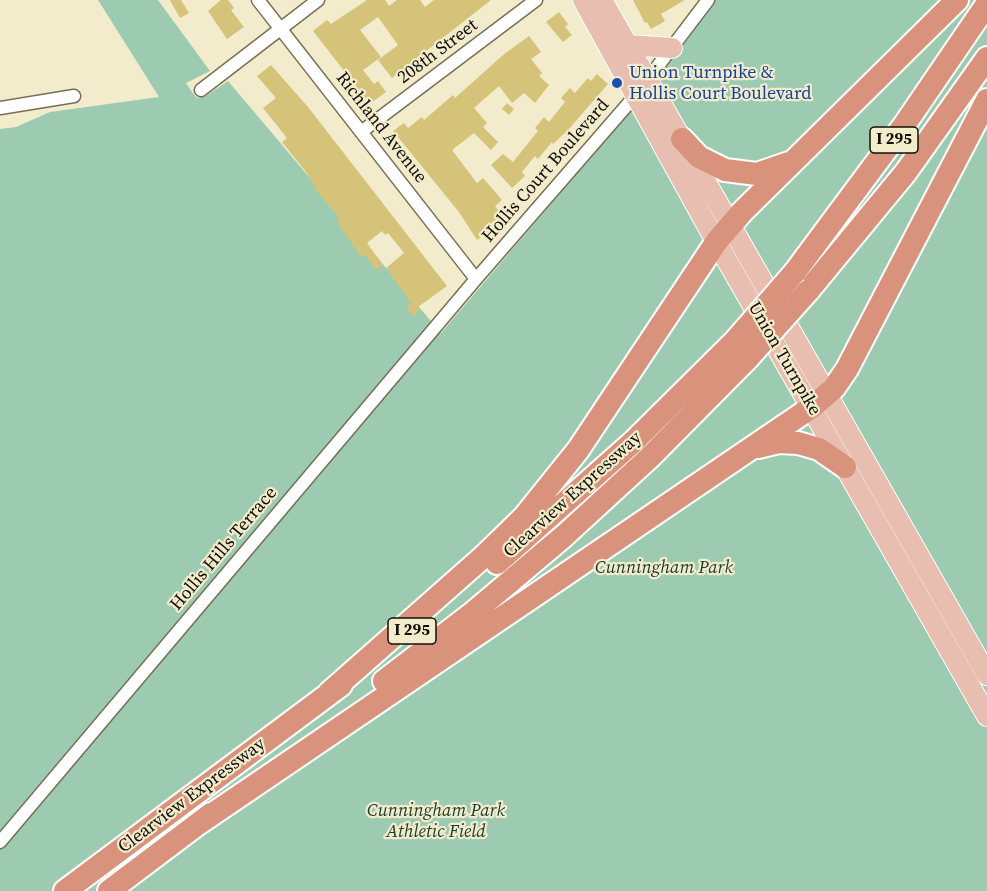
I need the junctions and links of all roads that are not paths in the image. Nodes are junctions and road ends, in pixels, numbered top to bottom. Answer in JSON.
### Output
{"nodes":[{"id":1,"x":258,"y":0,"type":"edge"},
{"id":2,"x":318,"y":0,"type":"edge"},
{"id":3,"x":536,"y":0,"type":"edge"},
{"id":4,"x":583,"y":0,"type":"edge"},
{"id":5,"x":602,"y":0,"type":"edge"},
{"id":6,"x":708,"y":0,"type":"edge"},
{"id":7,"x":957,"y":0,"type":"edge"},
{"id":8,"x":987,"y":4,"type":"edge"},
{"id":9,"x":280,"y":29,"type":"junction"},
{"id":10,"x":627,"y":45,"type":"junction"},
{"id":11,"x":672,"y":48,"type":"junction"},
{"id":12,"x":987,"y":58,"type":"edge"},
{"id":13,"x":646,"y":79,"type":"junction"},
{"id":14,"x":201,"y":90,"type":"dead end"},
{"id":15,"x":74,"y":96,"type":"dead end"},
{"id":16,"x":635,"y":96,"type":"junction"},
{"id":17,"x":987,"y":100,"type":"edge"},
{"id":18,"x":0,"y":108,"type":"edge"},
{"id":19,"x":361,"y":132,"type":"junction"},
{"id":20,"x":682,"y":139,"type":"junction"},
{"id":21,"x":804,"y":151,"type":"junction"},
{"id":22,"x":724,"y":233,"type":"junction"},
{"id":23,"x":476,"y":279,"type":"junction"},
{"id":24,"x":741,"y":350,"type":"junction"},
{"id":25,"x":819,"y":401,"type":"junction"},
{"id":26,"x":740,"y":455,"type":"junction"},
{"id":27,"x":845,"y":467,"type":"junction"},
{"id":28,"x":987,"y":675,"type":"edge"},
{"id":29,"x":329,"y":693,"type":"junction"},
{"id":30,"x":987,"y":716,"type":"edge"},
{"id":31,"x":198,"y":824,"type":"junction"},
{"id":32,"x":0,"y":842,"type":"edge"},
{"id":33,"x":65,"y":891,"type":"edge"},
{"id":34,"x":109,"y":891,"type":"edge"}],
"edges":[{"from":1,"to":9,"type":"street","name":"Richland Avenue"},
{"from":2,"to":9,"type":"street"},
{"from":3,"to":19,"type":"street","name":"208th Street"},
{"from":4,"to":16,"type":"main road","name":"Union Turnpike"},
{"from":5,"to":10,"type":"main road","name":"Union Turnpike"},
{"from":6,"to":11,"type":"street","name":"Hollis Court Boulevard"},
{"from":7,"to":21,"type":"highway"},
{"from":8,"to":24,"type":"highway","name":"Clearview Expressway","number":"I 295","bridge":true},
{"from":9,"to":14,"type":"street"},
{"from":9,"to":19,"type":"street","name":"Richland Avenue"},
{"from":10,"to":11,"type":"main road"},
{"from":10,"to":13,"type":"main road","name":"Union Turnpike"},
{"from":11,"to":13,"type":"street","name":"Hollis Court Boulevard"},
{"from":12,"to":24,"type":"highway","name":"Clearview Expressway","number":"I 295","bridge":true},
{"from":13,"to":16,"type":"street","name":"Hollis Court Boulevard"},
{"from":13,"to":20,"type":"main road","name":"Union Turnpike"},
{"from":15,"to":18,"type":"street"},
{"from":16,"to":22,"type":"main road","name":"Union Turnpike"},
{"from":16,"to":23,"type":"street","name":"Hollis Court Boulevard"},
{"from":17,"to":25,"type":"highway"},
{"from":19,"to":23,"type":"street","name":"Richland Avenue"},
{"from":20,"to":21,"type":"highway"},
{"from":20,"to":22,"type":"main road","name":"Union Turnpike"},
{"from":21,"to":22,"type":"highway"},
{"from":22,"to":25,"type":"main road","name":"Union Turnpike"},
{"from":22,"to":29,"type":"highway"},
{"from":23,"to":32,"type":"street","name":"Hollis Hills Terrace"},
{"from":24,"to":29,"type":"highway","name":"Clearview Expressway","number":"I 295"},
{"from":24,"to":31,"type":"highway","name":"Clearview Expressway","number":"I 295"},
{"from":25,"to":26,"type":"highway"},
{"from":25,"to":27,"type":"main road","name":"Union Turnpike"},
{"from":25,"to":28,"type":"main road","name":"Union Turnpike"},
{"from":26,"to":27,"type":"highway"},
{"from":26,"to":31,"type":"highway"},
{"from":27,"to":30,"type":"main road","name":"Union Turnpike"},
{"from":29,"to":33,"type":"highway","name":"Clearview Expressway","number":"I 295"},
{"from":31,"to":34,"type":"highway","name":"Clearview Expressway","number":"I 295"}]}
